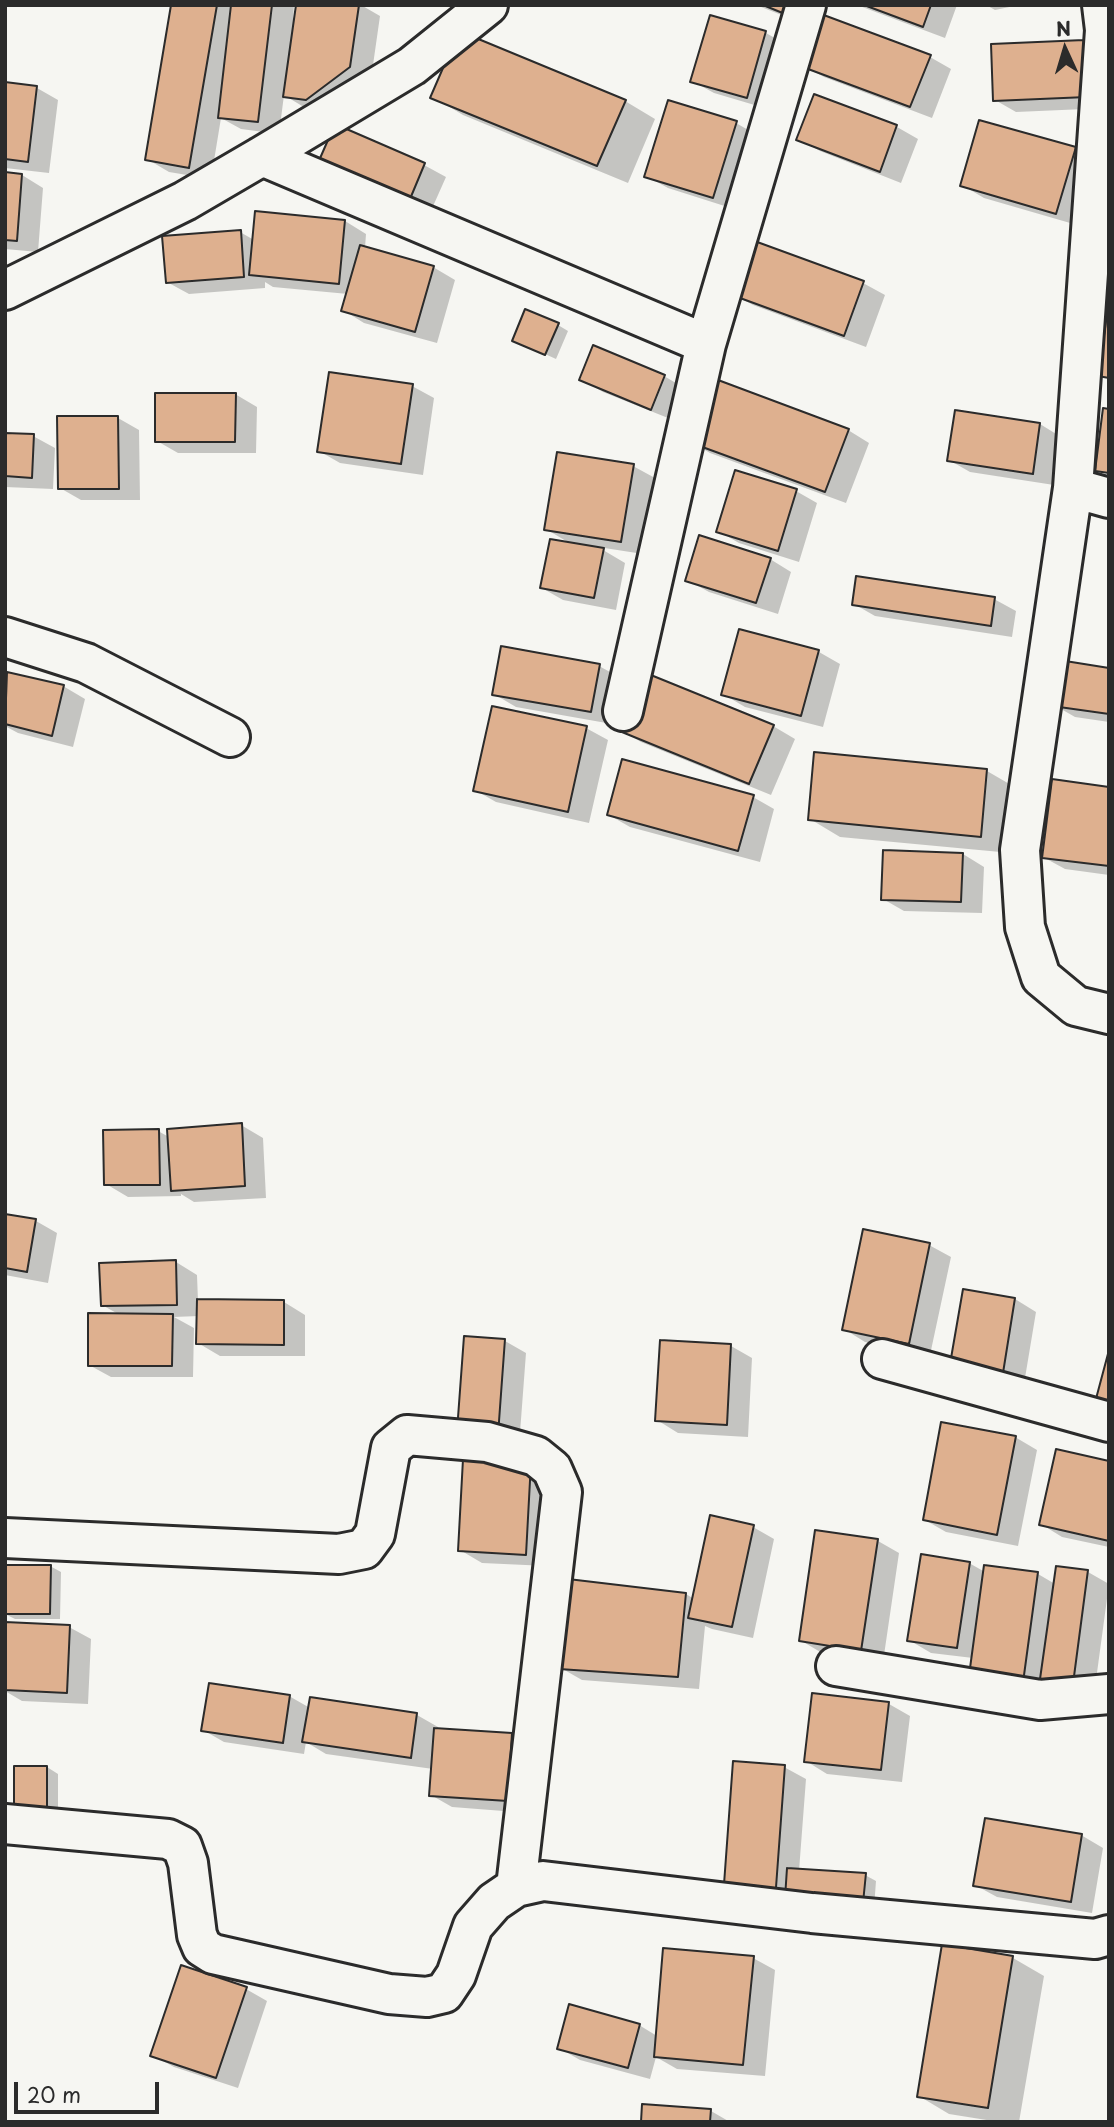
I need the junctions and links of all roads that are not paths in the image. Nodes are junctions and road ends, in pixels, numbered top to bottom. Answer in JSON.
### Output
{"nodes":[{"id":1,"x":488,"y":5,"type":"edge"},
{"id":2,"x":806,"y":5,"type":"edge"},
{"id":3,"x":1102,"y":5,"type":"edge"},
{"id":4,"x":262,"y":156,"type":"junction"},
{"id":5,"x":5,"y":290,"type":"edge"},
{"id":6,"x":706,"y":344,"type":"junction"},
{"id":7,"x":1073,"y":488,"type":"junction"},
{"id":8,"x":1109,"y":498,"type":"edge"},
{"id":9,"x":5,"y":637,"type":"edge"},
{"id":10,"x":623,"y":711,"type":"dead end"},
{"id":11,"x":230,"y":737,"type":"dead end"},
{"id":12,"x":1109,"y":1014,"type":"edge"},
{"id":13,"x":881,"y":1359,"type":"dead end"},
{"id":14,"x":1109,"y":1422,"type":"edge"},
{"id":15,"x":5,"y":1538,"type":"edge"},
{"id":16,"x":836,"y":1666,"type":"dead end"},
{"id":17,"x":1109,"y":1694,"type":"edge"},
{"id":18,"x":5,"y":1824,"type":"edge"},
{"id":19,"x":516,"y":1887,"type":"junction"},
{"id":20,"x":1109,"y":1935,"type":"edge"}],
"edges":[{"from":1,"to":4,"type":"street"},
{"from":2,"to":6,"type":"street"},
{"from":3,"to":7,"type":"street"},
{"from":4,"to":5,"type":"street"},
{"from":4,"to":6,"type":"street"},
{"from":6,"to":10,"type":"street"},
{"from":7,"to":8,"type":"street"},
{"from":7,"to":12,"type":"street"},
{"from":9,"to":11,"type":"street"},
{"from":13,"to":14,"type":"street"},
{"from":15,"to":19,"type":"street"},
{"from":16,"to":17,"type":"street"},
{"from":18,"to":19,"type":"street"},
{"from":19,"to":20,"type":"street"}]}
